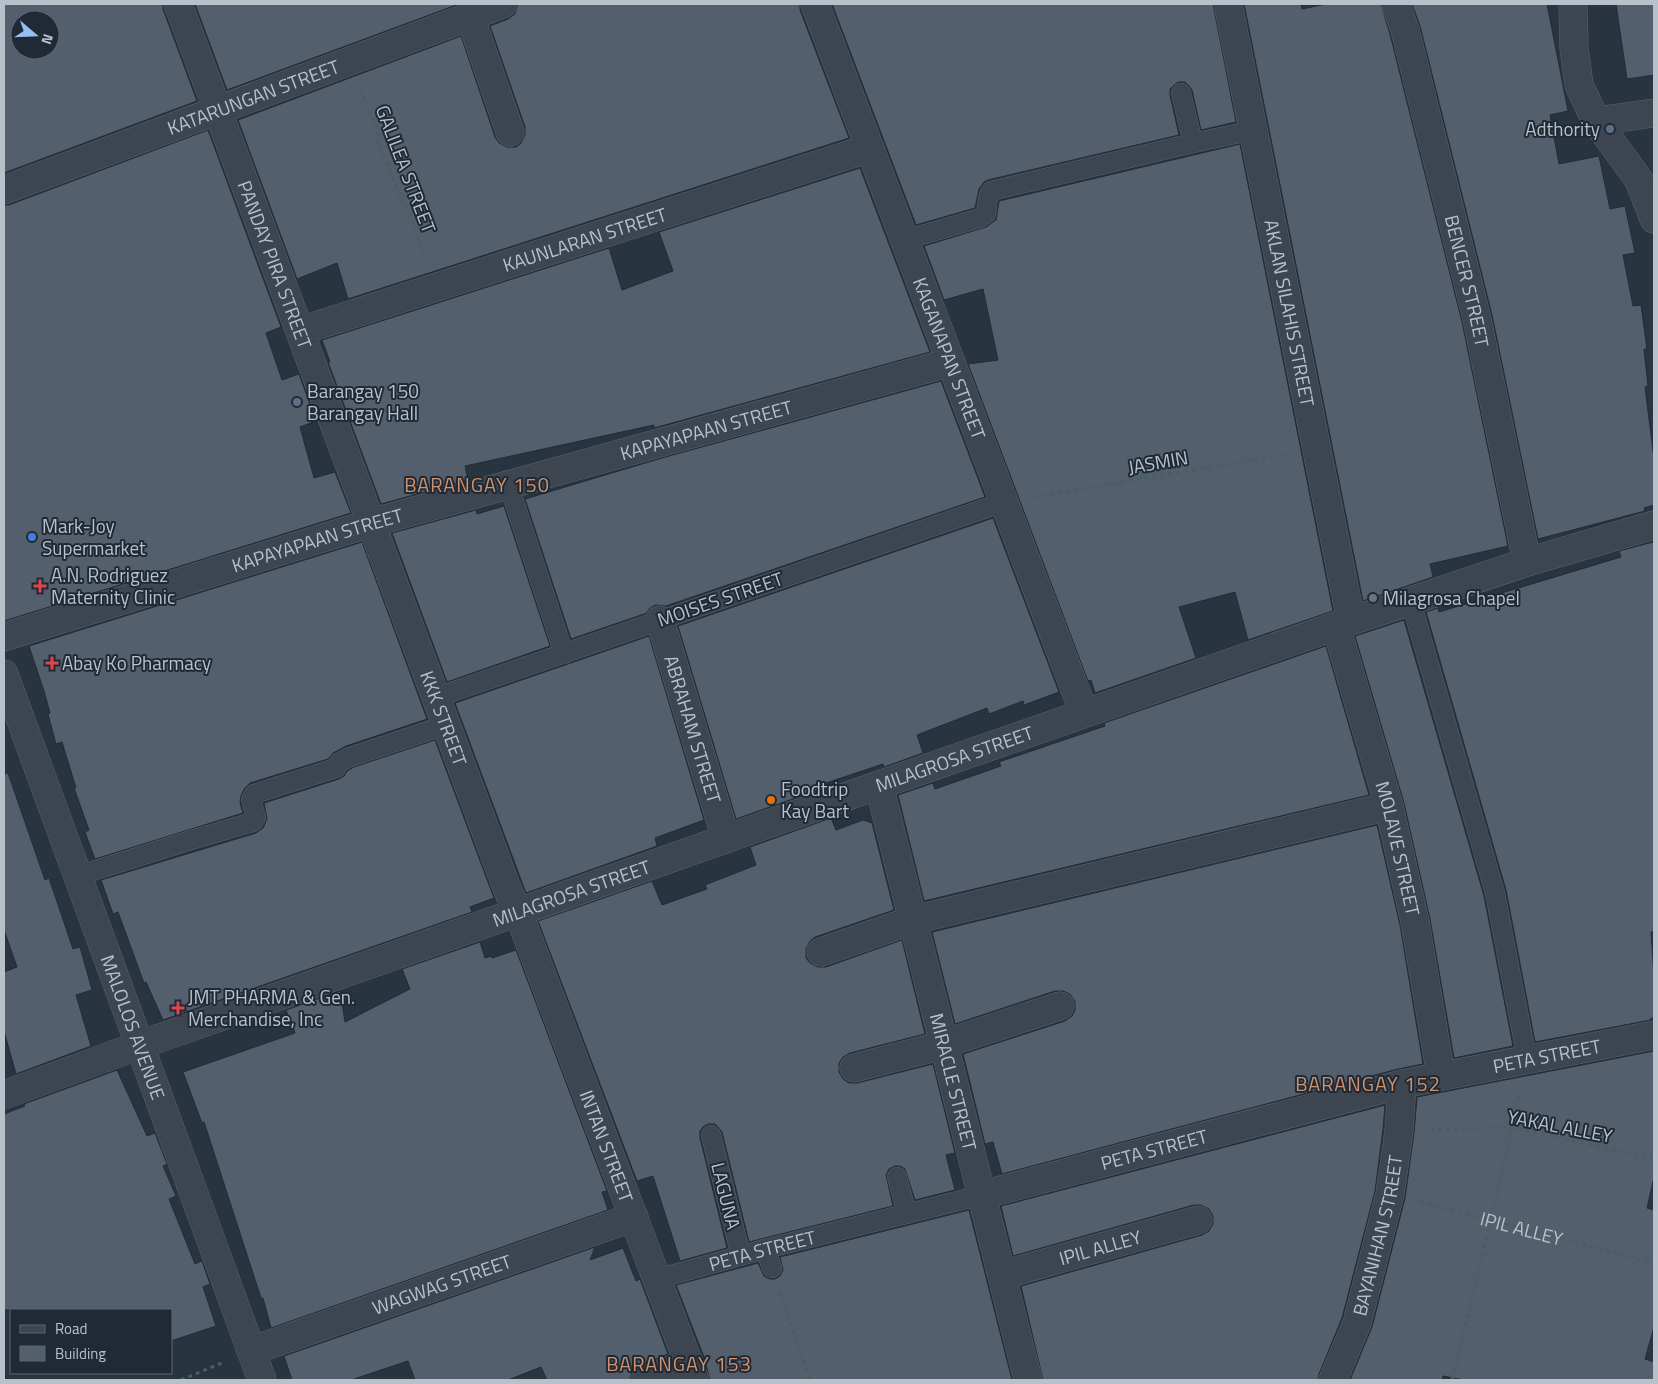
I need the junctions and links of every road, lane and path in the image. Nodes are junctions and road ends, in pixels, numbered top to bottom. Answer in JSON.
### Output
{"nodes":[{"id":1,"x":178,"y":4,"type":"edge"},
{"id":2,"x":503,"y":4,"type":"edge"},
{"id":3,"x":815,"y":4,"type":"edge"},
{"id":4,"x":1228,"y":4,"type":"edge"},
{"id":5,"x":1396,"y":4,"type":"edge"},
{"id":6,"x":1573,"y":4,"type":"edge"},
{"id":7,"x":470,"y":16,"type":"junction"},
{"id":8,"x":350,"y":61,"type":"junction"},
{"id":9,"x":1181,"y":93,"type":"dead end"},
{"id":10,"x":218,"y":110,"type":"junction"},
{"id":11,"x":1641,"y":115,"type":"edge"},
{"id":12,"x":1596,"y":121,"type":"junction"},
{"id":13,"x":1254,"y":130,"type":"junction"},
{"id":14,"x":510,"y":132,"type":"dead end"},
{"id":15,"x":1192,"y":143,"type":"junction"},
{"id":16,"x":870,"y":148,"type":"junction"},
{"id":17,"x":4,"y":190,"type":"edge"},
{"id":18,"x":1654,"y":219,"type":"edge"},
{"id":19,"x":906,"y":240,"type":"junction"},
{"id":20,"x":433,"y":288,"type":"junction"},
{"id":21,"x":300,"y":331,"type":"junction"},
{"id":22,"x":951,"y":362,"type":"junction"},
{"id":23,"x":1317,"y":449,"type":"junction"},
{"id":24,"x":509,"y":486,"type":"junction"},
{"id":25,"x":1004,"y":502,"type":"junction"},
{"id":26,"x":371,"y":524,"type":"junction"},
{"id":27,"x":1654,"y":524,"type":"edge"},
{"id":28,"x":1527,"y":562,"type":"junction"},
{"id":29,"x":1411,"y":602,"type":"junction"},
{"id":30,"x":660,"y":620,"type":"junction"},
{"id":31,"x":1343,"y":624,"type":"junction"},
{"id":32,"x":4,"y":637,"type":"edge"},
{"id":33,"x":564,"y":654,"type":"junction"},
{"id":34,"x":6,"y":690,"type":"edge"},
{"id":35,"x":436,"y":697,"type":"junction"},
{"id":36,"x":1084,"y":713,"type":"junction"},
{"id":37,"x":446,"y":725,"type":"junction"},
{"id":38,"x":879,"y":785,"type":"junction"},
{"id":39,"x":1389,"y":806,"type":"junction"},
{"id":40,"x":726,"y":839,"type":"junction"},
{"id":41,"x":78,"y":876,"type":"junction"},
{"id":42,"x":518,"y":912,"type":"junction"},
{"id":43,"x":913,"y":920,"type":"junction"},
{"id":44,"x":821,"y":952,"type":"dead end"},
{"id":45,"x":1060,"y":1006,"type":"dead end"},
{"id":46,"x":1654,"y":1035,"type":"edge"},
{"id":47,"x":944,"y":1043,"type":"junction"},
{"id":48,"x":140,"y":1045,"type":"junction"},
{"id":49,"x":1526,"y":1059,"type":"junction"},
{"id":50,"x":854,"y":1068,"type":"dead end"},
{"id":51,"x":1441,"y":1076,"type":"junction"},
{"id":52,"x":1402,"y":1084,"type":"junction"},
{"id":53,"x":4,"y":1095,"type":"edge"},
{"id":54,"x":1512,"y":1127,"type":"junction"},
{"id":55,"x":1399,"y":1131,"type":"junction"},
{"id":56,"x":711,"y":1135,"type":"dead end"},
{"id":57,"x":1654,"y":1159,"type":"edge"},
{"id":58,"x":896,"y":1178,"type":"dead end"},
{"id":59,"x":1390,"y":1194,"type":"junction"},
{"id":60,"x":982,"y":1195,"type":"junction"},
{"id":61,"x":907,"y":1214,"type":"junction"},
{"id":62,"x":634,"y":1218,"type":"junction"},
{"id":63,"x":1198,"y":1220,"type":"dead end"},
{"id":64,"x":1491,"y":1220,"type":"junction"},
{"id":65,"x":765,"y":1249,"type":"junction"},
{"id":66,"x":740,"y":1256,"type":"junction"},
{"id":67,"x":1654,"y":1262,"type":"edge"},
{"id":68,"x":772,"y":1268,"type":"joint"},
{"id":69,"x":1002,"y":1275,"type":"junction"},
{"id":70,"x":657,"y":1279,"type":"junction"},
{"id":71,"x":251,"y":1351,"type":"junction"},
{"id":72,"x":692,"y":1371,"type":"edge"},
{"id":73,"x":181,"y":1380,"type":"edge"},
{"id":74,"x":262,"y":1380,"type":"edge"},
{"id":75,"x":645,"y":1380,"type":"edge"},
{"id":76,"x":810,"y":1380,"type":"edge"},
{"id":77,"x":1028,"y":1380,"type":"edge"},
{"id":78,"x":1333,"y":1380,"type":"edge"},
{"id":79,"x":1452,"y":1380,"type":"edge"}],
"edges":[{"from":1,"to":10,"type":"street","name":"PANDAY PIRA STREET"},
{"from":2,"to":7,"type":"street","name":"KATARUNGAN STREET"},
{"from":3,"to":16,"type":"street","name":"KAGANAPAN STREET"},
{"from":4,"to":13,"type":"street","name":"AKLAN SILAHIS STREET"},
{"from":5,"to":28,"type":"street","name":"BENCER STREET"},
{"from":6,"to":12,"type":"street"},
{"from":7,"to":8,"type":"street","name":"KATARUNGAN STREET"},
{"from":7,"to":14,"type":"street"},
{"from":8,"to":10,"type":"street","name":"KATARUNGAN STREET"},
{"from":8,"to":20,"type":"path","name":"GALILEA STREET"},
{"from":9,"to":15,"type":"lane"},
{"from":10,"to":17,"type":"street","name":"KATARUNGAN STREET"},
{"from":10,"to":21,"type":"street","name":"PANDAY PIRA STREET"},
{"from":11,"to":12,"type":"street"},
{"from":12,"to":18,"type":"street"},
{"from":13,"to":15,"type":"lane"},
{"from":13,"to":23,"type":"street","name":"AKLAN SILAHIS STREET"},
{"from":15,"to":19,"type":"lane"},
{"from":16,"to":19,"type":"street","name":"KAGANAPAN STREET"},
{"from":16,"to":20,"type":"street","name":"KAUNLARAN STREET"},
{"from":19,"to":22,"type":"street","name":"KAGANAPAN STREET"},
{"from":20,"to":21,"type":"street","name":"KAUNLARAN STREET"},
{"from":21,"to":26,"type":"street","name":"PANDAY PIRA STREET"},
{"from":22,"to":24,"type":"street","name":"KAPAYAPAAN STREET"},
{"from":22,"to":25,"type":"street","name":"KAGANAPAN STREET"},
{"from":23,"to":25,"type":"path","name":"JASMIN"},
{"from":23,"to":31,"type":"street","name":"AKLAN SILAHIS STREET"},
{"from":24,"to":26,"type":"street","name":"KAPAYAPAAN STREET"},
{"from":24,"to":33,"type":"lane"},
{"from":25,"to":30,"type":"lane","name":"MOISES STREET"},
{"from":25,"to":36,"type":"street","name":"KAGANAPAN STREET"},
{"from":26,"to":32,"type":"street","name":"KAPAYAPAAN STREET"},
{"from":26,"to":35,"type":"street","name":"KKK STREET"},
{"from":27,"to":28,"type":"street","name":"MILAGROSA STREET"},
{"from":28,"to":29,"type":"street","name":"MILAGROSA STREET"},
{"from":29,"to":31,"type":"street","name":"MILAGROSA STREET"},
{"from":29,"to":49,"type":"lane"},
{"from":30,"to":33,"type":"lane","name":"MOISES STREET"},
{"from":30,"to":40,"type":"street","name":"ABRAHAM STREET"},
{"from":31,"to":36,"type":"street","name":"MILAGROSA STREET"},
{"from":31,"to":39,"type":"street","name":"MOLAVE STREET"},
{"from":33,"to":35,"type":"lane","name":"MOISES STREET"},
{"from":34,"to":41,"type":"street","name":"MALOLOS AVENUE"},
{"from":35,"to":37,"type":"street","name":"KKK STREET"},
{"from":36,"to":38,"type":"street","name":"MILAGROSA STREET"},
{"from":37,"to":41,"type":"lane"},
{"from":37,"to":42,"type":"street","name":"KKK STREET"},
{"from":38,"to":40,"type":"street","name":"MILAGROSA STREET"},
{"from":38,"to":43,"type":"street","name":"MIRACLE STREET"},
{"from":39,"to":43,"type":"street"},
{"from":39,"to":51,"type":"street","name":"MOLAVE STREET"},
{"from":40,"to":42,"type":"street","name":"MILAGROSA STREET"},
{"from":41,"to":48,"type":"street","name":"MALOLOS AVENUE"},
{"from":42,"to":48,"type":"street","name":"MILAGROSA STREET"},
{"from":42,"to":62,"type":"street","name":"INTAN STREET"},
{"from":43,"to":44,"type":"street"},
{"from":43,"to":47,"type":"street","name":"MIRACLE STREET"},
{"from":45,"to":47,"type":"street"},
{"from":46,"to":49,"type":"street","name":"PETA STREET"},
{"from":47,"to":50,"type":"street"},
{"from":47,"to":60,"type":"street","name":"MIRACLE STREET"},
{"from":48,"to":53,"type":"street","name":"MILAGROSA STREET"},
{"from":48,"to":71,"type":"street","name":"MALOLOS AVENUE"},
{"from":49,"to":51,"type":"street","name":"PETA STREET"},
{"from":49,"to":54,"type":"path"},
{"from":51,"to":52,"type":"street","name":"PETA STREET"},
{"from":52,"to":55,"type":"street","name":"BAYANIHAN STREET"},
{"from":52,"to":60,"type":"street","name":"PETA STREET"},
{"from":54,"to":55,"type":"path","name":"YAKAL ALLEY"},
{"from":54,"to":57,"type":"path","name":"YAKAL ALLEY"},
{"from":54,"to":64,"type":"path"},
{"from":55,"to":59,"type":"street","name":"BAYANIHAN STREET"},
{"from":56,"to":66,"type":"lane","name":"LAGUNA"},
{"from":58,"to":61,"type":"lane"},
{"from":59,"to":64,"type":"path","name":"IPIL ALLEY"},
{"from":59,"to":78,"type":"street","name":"BAYANIHAN STREET"},
{"from":60,"to":61,"type":"lane","name":"PETA STREET"},
{"from":60,"to":69,"type":"street","name":"MIRACLE STREET"},
{"from":61,"to":65,"type":"lane","name":"PETA STREET"},
{"from":62,"to":70,"type":"street","name":"INTAN STREET"},
{"from":62,"to":71,"type":"street","name":"WAGWAG STREET"},
{"from":63,"to":69,"type":"street","name":"IPIL ALLEY"},
{"from":64,"to":67,"type":"path","name":"IPIL ALLEY"},
{"from":64,"to":79,"type":"path"},
{"from":65,"to":66,"type":"lane","name":"PETA STREET"},
{"from":65,"to":68,"type":"lane"},
{"from":66,"to":70,"type":"lane","name":"PETA STREET"},
{"from":68,"to":76,"type":"path"},
{"from":69,"to":77,"type":"street","name":"MIRACLE STREET"},
{"from":70,"to":72,"type":"street","name":"INTAN STREET"},
{"from":71,"to":73,"type":"path"},
{"from":71,"to":74,"type":"street","name":"MALOLOS AVENUE"},
{"from":72,"to":75,"type":"street"}]}
